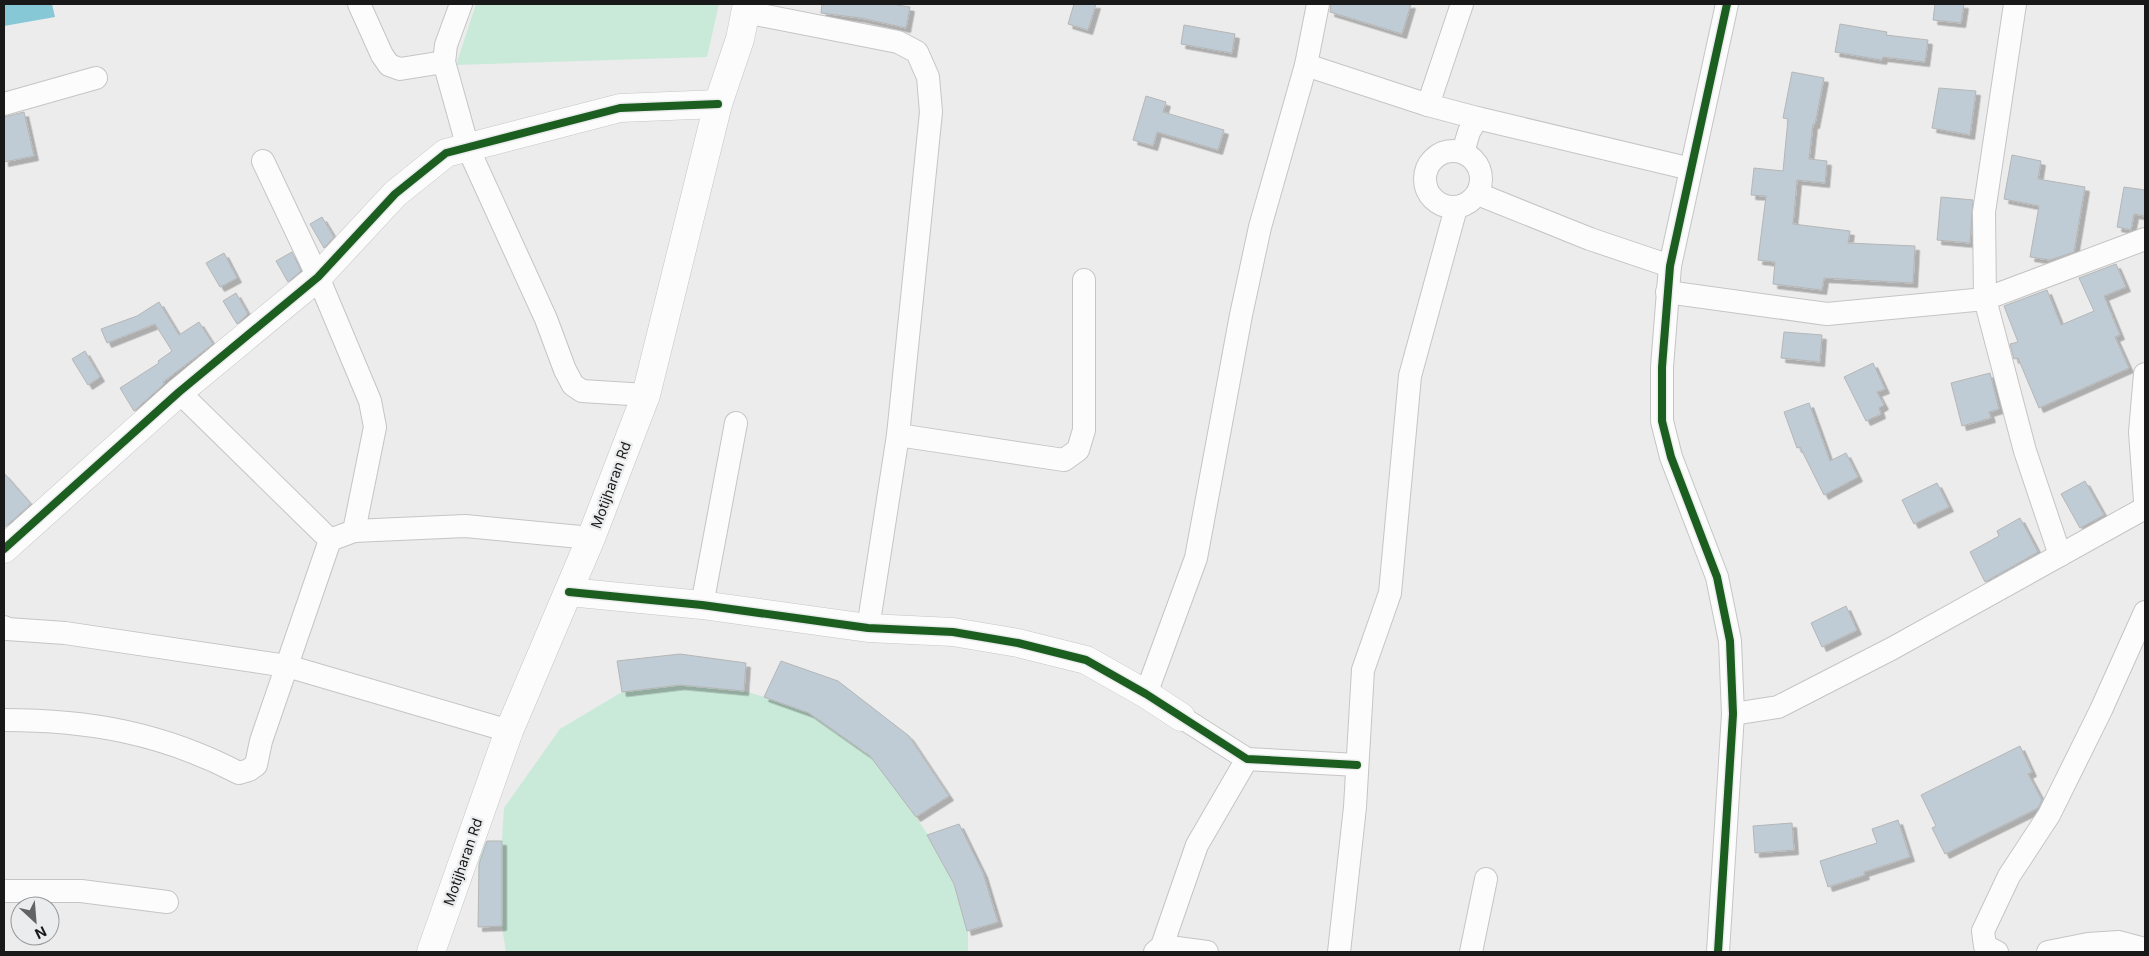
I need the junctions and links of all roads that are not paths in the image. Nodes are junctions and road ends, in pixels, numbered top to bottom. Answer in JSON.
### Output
{"nodes":[{"id":1,"x":359,"y":4,"type":"edge"},
{"id":2,"x":461,"y":4,"type":"edge"},
{"id":3,"x":1318,"y":4,"type":"edge"},
{"id":4,"x":1462,"y":4,"type":"edge"},
{"id":5,"x":1727,"y":4,"type":"edge"},
{"id":6,"x":2015,"y":4,"type":"edge"},
{"id":7,"x":746,"y":8,"type":"edge"},
{"id":8,"x":444,"y":62,"type":"junction"},
{"id":9,"x":1306,"y":65,"type":"junction"},
{"id":10,"x":96,"y":78,"type":"dead end"},
{"id":11,"x":4,"y":104,"type":"edge"},
{"id":12,"x":718,"y":104,"type":"junction"},
{"id":13,"x":1428,"y":105,"type":"junction"},
{"id":14,"x":1477,"y":118,"type":"junction"},
{"id":15,"x":468,"y":148,"type":"junction"},
{"id":16,"x":1463,"y":152,"type":"junction"},
{"id":17,"x":264,"y":161,"type":"dead end"},
{"id":18,"x":1691,"y":169,"type":"junction"},
{"id":19,"x":1478,"y":194,"type":"junction"},
{"id":20,"x":1456,"y":208,"type":"junction"},
{"id":21,"x":2145,"y":240,"type":"edge"},
{"id":22,"x":1670,"y":266,"type":"junction"},
{"id":23,"x":318,"y":277,"type":"junction"},
{"id":24,"x":1084,"y":280,"type":"dead end"},
{"id":25,"x":1667,"y":292,"type":"junction"},
{"id":26,"x":1985,"y":299,"type":"junction"},
{"id":27,"x":2145,"y":374,"type":"edge"},
{"id":28,"x":179,"y":392,"type":"junction"},
{"id":29,"x":646,"y":396,"type":"junction"},
{"id":30,"x":736,"y":423,"type":"dead end"},
{"id":31,"x":898,"y":435,"type":"junction"},
{"id":32,"x":2145,"y":501,"type":"edge"},
{"id":33,"x":2145,"y":508,"type":"edge"},
{"id":34,"x":354,"y":531,"type":"junction"},
{"id":35,"x":591,"y":538,"type":"junction"},
{"id":36,"x":330,"y":540,"type":"junction"},
{"id":37,"x":4,"y":549,"type":"edge"},
{"id":38,"x":2060,"y":555,"type":"junction"},
{"id":39,"x":569,"y":592,"type":"junction"},
{"id":40,"x":702,"y":605,"type":"junction"},
{"id":41,"x":2145,"y":612,"type":"edge"},
{"id":42,"x":4,"y":627,"type":"edge"},
{"id":43,"x":868,"y":628,"type":"junction"},
{"id":44,"x":287,"y":666,"type":"junction"},
{"id":45,"x":1146,"y":694,"type":"junction"},
{"id":46,"x":1733,"y":714,"type":"junction"},
{"id":47,"x":1181,"y":717,"type":"joint"},
{"id":48,"x":4,"y":720,"type":"edge"},
{"id":49,"x":509,"y":731,"type":"junction"},
{"id":50,"x":1247,"y":759,"type":"junction"},
{"id":51,"x":1357,"y":765,"type":"junction"},
{"id":52,"x":1486,"y":879,"type":"dead end"},
{"id":53,"x":4,"y":891,"type":"edge"},
{"id":54,"x":167,"y":902,"type":"dead end"},
{"id":55,"x":2145,"y":948,"type":"edge"},
{"id":56,"x":1158,"y":949,"type":"edge"},
{"id":57,"x":430,"y":952,"type":"edge"},
{"id":58,"x":1207,"y":952,"type":"edge"},
{"id":59,"x":1339,"y":952,"type":"edge"},
{"id":60,"x":1471,"y":952,"type":"edge"},
{"id":61,"x":1718,"y":952,"type":"edge"},
{"id":62,"x":1997,"y":952,"type":"edge"},
{"id":63,"x":2048,"y":952,"type":"edge"}],
"edges":[{"from":1,"to":8,"type":"street"},
{"from":2,"to":8,"type":"street"},
{"from":3,"to":9,"type":"street"},
{"from":4,"to":13,"type":"street"},
{"from":5,"to":18,"type":"street"},
{"from":6,"to":26,"type":"street"},
{"from":7,"to":12,"type":"street","name":"Motijharan Rd"},
{"from":7,"to":31,"type":"street"},
{"from":8,"to":15,"type":"street"},
{"from":9,"to":13,"type":"street"},
{"from":9,"to":45,"type":"street"},
{"from":10,"to":11,"type":"street"},
{"from":12,"to":15,"type":"street"},
{"from":12,"to":29,"type":"street","name":"Motijharan Rd"},
{"from":13,"to":14,"type":"street"},
{"from":14,"to":16,"type":"street"},
{"from":14,"to":18,"type":"street"},
{"from":15,"to":23,"type":"street"},
{"from":15,"to":29,"type":"street"},
{"from":16,"to":19,"type":"street"},
{"from":16,"to":20,"type":"street"},
{"from":17,"to":23,"type":"street"},
{"from":18,"to":22,"type":"street"},
{"from":19,"to":20,"type":"street"},
{"from":19,"to":22,"type":"street"},
{"from":20,"to":51,"type":"street"},
{"from":21,"to":26,"type":"street"},
{"from":22,"to":25,"type":"street"},
{"from":23,"to":28,"type":"street"},
{"from":23,"to":34,"type":"street"},
{"from":24,"to":31,"type":"street"},
{"from":25,"to":26,"type":"street"},
{"from":25,"to":46,"type":"street"},
{"from":26,"to":38,"type":"street"},
{"from":27,"to":32,"type":"street"},
{"from":28,"to":36,"type":"street"},
{"from":28,"to":37,"type":"street"},
{"from":29,"to":35,"type":"street","name":"Motijharan Rd"},
{"from":30,"to":40,"type":"street"},
{"from":31,"to":43,"type":"street"},
{"from":33,"to":38,"type":"street"},
{"from":34,"to":35,"type":"street"},
{"from":34,"to":36,"type":"street"},
{"from":35,"to":39,"type":"street","name":"Motijharan Rd"},
{"from":36,"to":44,"type":"street"},
{"from":38,"to":46,"type":"street"},
{"from":39,"to":40,"type":"street"},
{"from":39,"to":49,"type":"street","name":"Motijharan Rd"},
{"from":40,"to":43,"type":"street"},
{"from":41,"to":62,"type":"street"},
{"from":42,"to":44,"type":"street"},
{"from":43,"to":45,"type":"street"},
{"from":44,"to":48,"type":"street"},
{"from":44,"to":49,"type":"street"},
{"from":45,"to":47,"type":"street"},
{"from":46,"to":61,"type":"street"},
{"from":47,"to":50,"type":"street"},
{"from":49,"to":57,"type":"street","name":"Motijharan Rd"},
{"from":50,"to":51,"type":"street"},
{"from":50,"to":56,"type":"street"},
{"from":51,"to":59,"type":"street"},
{"from":52,"to":60,"type":"street"},
{"from":53,"to":54,"type":"street"},
{"from":55,"to":63,"type":"street"},
{"from":56,"to":58,"type":"street"}]}
